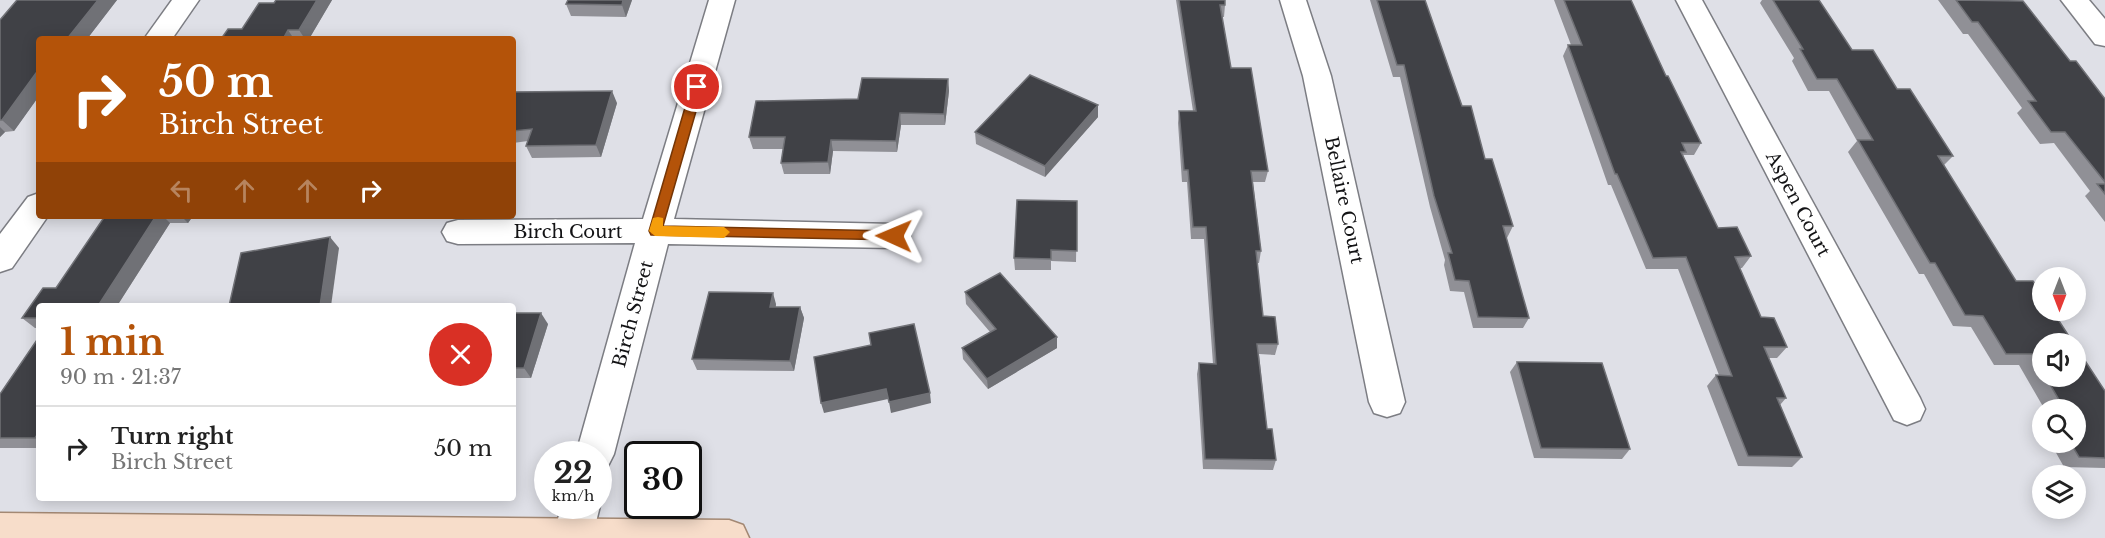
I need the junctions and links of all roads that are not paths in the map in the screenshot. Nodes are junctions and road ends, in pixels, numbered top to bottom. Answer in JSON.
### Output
{"nodes":[{"id":1,"x":186,"y":0,"type":"edge"},
{"id":2,"x":722,"y":0,"type":"edge"},
{"id":3,"x":1293,"y":0,"type":"edge"},
{"id":4,"x":1689,"y":0,"type":"edge"},
{"id":5,"x":2074,"y":0,"type":"edge"},
{"id":6,"x":160,"y":36,"type":"edge"},
{"id":7,"x":2105,"y":37,"type":"edge"},
{"id":8,"x":36,"y":209,"type":"edge"},
{"id":9,"x":655,"y":231,"type":"junction"},
{"id":10,"x":458,"y":232,"type":"dead end"},
{"id":11,"x":894,"y":236,"type":"dead end"},
{"id":12,"x":0,"y":259,"type":"edge"},
{"id":13,"x":1387,"y":402,"type":"dead end"},
{"id":14,"x":1907,"y":409,"type":"dead end"},
{"id":15,"x":598,"y":441,"type":"edge"},
{"id":16,"x":575,"y":527,"type":"edge"},
{"id":17,"x":0,"y":531,"type":"edge"},
{"id":18,"x":729,"y":538,"type":"edge"}],
"edges":[{"from":1,"to":6,"type":"street"},
{"from":2,"to":9,"type":"street","name":"Birch Street"},
{"from":3,"to":13,"type":"street","name":"Bellaire Court"},
{"from":4,"to":14,"type":"street","name":"Aspen Court"},
{"from":5,"to":7,"type":"street"},
{"from":8,"to":12,"type":"street"},
{"from":9,"to":10,"type":"street","name":"Birch Court"},
{"from":9,"to":11,"type":"street","name":"Birch Court"},
{"from":9,"to":15,"type":"street","name":"Birch Street"},
{"from":16,"to":17,"type":"main road"},
{"from":16,"to":18,"type":"main road"}]}
